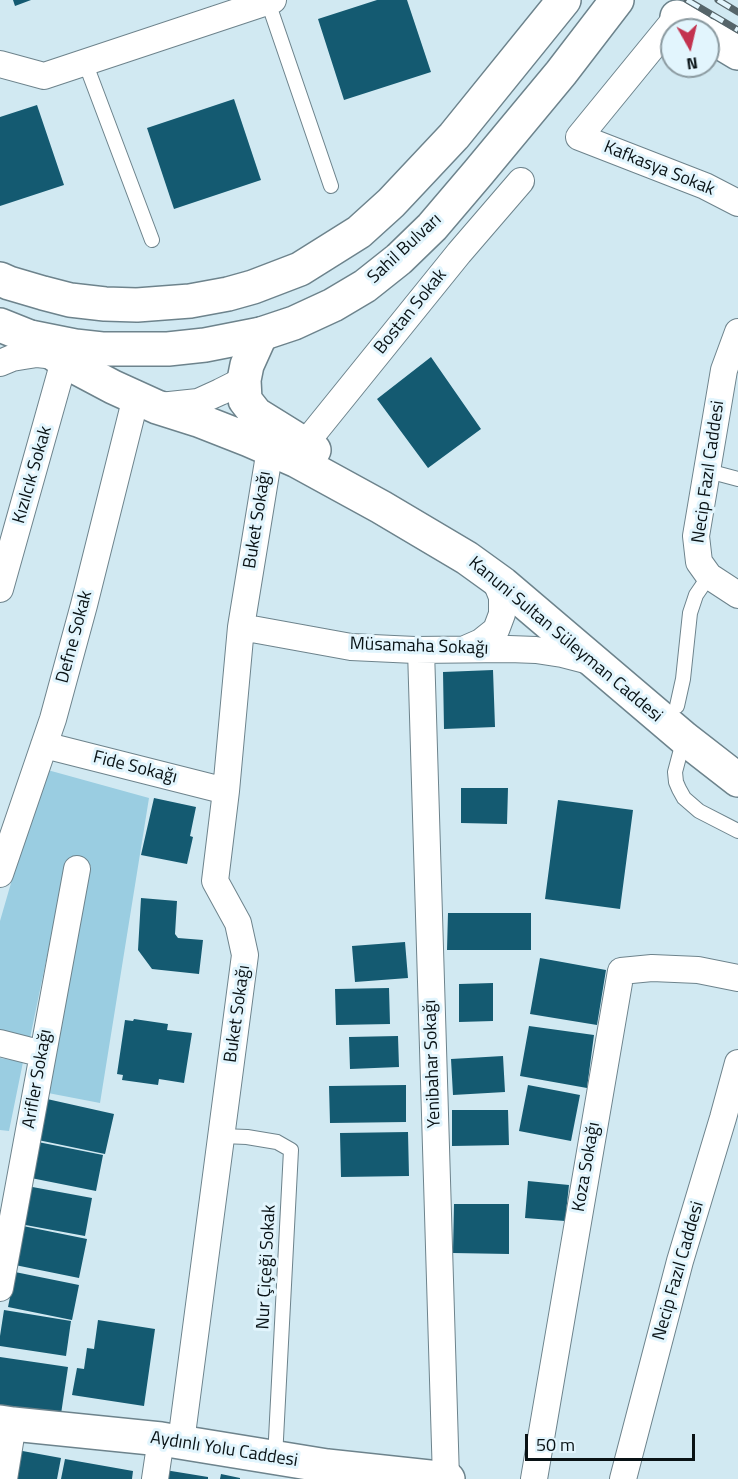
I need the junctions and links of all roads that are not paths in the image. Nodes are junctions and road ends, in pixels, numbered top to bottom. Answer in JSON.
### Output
{"nodes":[{"id":1,"x":564,"y":0,"type":"edge"},
{"id":2,"x":617,"y":0,"type":"edge"},
{"id":3,"x":270,"y":1,"type":"edge"},
{"id":4,"x":720,"y":42,"type":"edge"},
{"id":5,"x":660,"y":52,"type":"edge"},
{"id":6,"x":738,"y":53,"type":"edge"},
{"id":7,"x":85,"y":62,"type":"junction"},
{"id":8,"x":6,"y":70,"type":"edge"},
{"id":9,"x":521,"y":181,"type":"dead end"},
{"id":10,"x":331,"y":186,"type":"dead end"},
{"id":11,"x":738,"y":203,"type":"edge"},
{"id":12,"x":152,"y":240,"type":"dead end"},
{"id":13,"x":0,"y":279,"type":"edge"},
{"id":14,"x":0,"y":325,"type":"edge"},
{"id":15,"x":738,"y":332,"type":"edge"},
{"id":16,"x":261,"y":334,"type":"junction"},
{"id":17,"x":50,"y":351,"type":"junction"},
{"id":18,"x":0,"y":363,"type":"edge"},
{"id":19,"x":244,"y":380,"type":"junction"},
{"id":20,"x":147,"y":402,"type":"junction"},
{"id":21,"x":304,"y":445,"type":"junction"},
{"id":22,"x":270,"y":449,"type":"junction"},
{"id":23,"x":708,"y":471,"type":"junction"},
{"id":24,"x":738,"y":479,"type":"edge"},
{"id":25,"x":709,"y":576,"type":"junction"},
{"id":26,"x":494,"y":577,"type":"junction"},
{"id":27,"x":0,"y":589,"type":"edge"},
{"id":28,"x":738,"y":595,"type":"edge"},
{"id":29,"x":241,"y":627,"type":"junction"},
{"id":30,"x":421,"y":650,"type":"junction"},
{"id":31,"x":463,"y":650,"type":"junction"},
{"id":32,"x":596,"y":663,"type":"junction"},
{"id":33,"x":677,"y":706,"type":"junction"},
{"id":34,"x":684,"y":738,"type":"junction"},
{"id":35,"x":44,"y":745,"type":"junction"},
{"id":36,"x":738,"y":759,"type":"edge"},
{"id":37,"x":738,"y":780,"type":"edge"},
{"id":38,"x":226,"y":791,"type":"junction"},
{"id":39,"x":738,"y":831,"type":"edge"},
{"id":40,"x":77,"y":869,"type":"dead end"},
{"id":41,"x":0,"y":874,"type":"edge"},
{"id":42,"x":738,"y":978,"type":"edge"},
{"id":43,"x":0,"y":1043,"type":"edge"},
{"id":44,"x":43,"y":1054,"type":"junction"},
{"id":45,"x":738,"y":1063,"type":"edge"},
{"id":46,"x":733,"y":1103,"type":"edge"},
{"id":47,"x":222,"y":1136,"type":"junction"},
{"id":48,"x":0,"y":1288,"type":"edge"},
{"id":49,"x":6,"y":1423,"type":"edge"},
{"id":50,"x":171,"y":1441,"type":"junction"},
{"id":51,"x":275,"y":1458,"type":"junction"},
{"id":52,"x":327,"y":1473,"type":"edge"},
{"id":53,"x":4,"y":1479,"type":"edge"},
{"id":54,"x":155,"y":1479,"type":"edge"},
{"id":55,"x":446,"y":1479,"type":"edge"},
{"id":56,"x":534,"y":1479,"type":"edge"},
{"id":57,"x":623,"y":1479,"type":"edge"}],
"edges":[{"from":1,"to":13,"type":"main road"},
{"from":2,"to":16,"type":"main road","name":"Sahil Bulvarı"},
{"from":3,"to":7,"type":"street"},
{"from":3,"to":10,"type":"lane"},
{"from":4,"to":6,"type":"main road"},
{"from":5,"to":11,"type":"street","name":"Kafkasya Sokak"},
{"from":7,"to":8,"type":"street"},
{"from":7,"to":12,"type":"lane"},
{"from":9,"to":21,"type":"street","name":"Bostan Sokak"},
{"from":14,"to":17,"type":"main road","name":"Sahil Bulvarı"},
{"from":15,"to":23,"type":"street","name":"Necip Fazıl Caddesi"},
{"from":16,"to":17,"type":"main road","name":"Sahil Bulvarı"},
{"from":16,"to":19,"type":"main road"},
{"from":17,"to":18,"type":"street"},
{"from":17,"to":20,"type":"main road","name":"Kanuni Sultan Süleyman Caddesi"},
{"from":17,"to":27,"type":"street","name":"Kızılcık Sokak"},
{"from":19,"to":20,"type":"street"},
{"from":19,"to":21,"type":"main road","name":"Kanuni Sultan Süleyman Caddesi"},
{"from":20,"to":22,"type":"main road","name":"Kanuni Sultan Süleyman Caddesi"},
{"from":20,"to":35,"type":"street","name":"Defne Sokak"},
{"from":21,"to":33,"type":"main road","name":"Kanuni Sultan Süleyman Caddesi"},
{"from":22,"to":26,"type":"main road","name":"Kanuni Sultan Süleyman Caddesi"},
{"from":22,"to":29,"type":"street","name":"Buket Sokağı"},
{"from":23,"to":24,"type":"lane"},
{"from":23,"to":25,"type":"street","name":"Necip Fazıl Caddesi"},
{"from":25,"to":28,"type":"street"},
{"from":25,"to":33,"type":"lane"},
{"from":26,"to":31,"type":"street"},
{"from":26,"to":32,"type":"main road","name":"Kanuni Sultan Süleyman Caddesi"},
{"from":29,"to":30,"type":"street","name":"Müsamaha Sokağı"},
{"from":29,"to":38,"type":"street","name":"Buket Sokağı"},
{"from":30,"to":31,"type":"street","name":"Müsamaha Sokağı"},
{"from":30,"to":55,"type":"street","name":"Yenibahar Sokağı"},
{"from":31,"to":32,"type":"street","name":"Müsamaha Sokağı"},
{"from":32,"to":34,"type":"main road","name":"Kanuni Sultan Süleyman Caddesi"},
{"from":33,"to":36,"type":"main road","name":"Kanuni Sultan Süleyman Caddesi"},
{"from":34,"to":37,"type":"main road","name":"Kanuni Sultan Süleyman Caddesi"},
{"from":34,"to":39,"type":"lane"},
{"from":35,"to":38,"type":"street","name":"Fide Sokağı"},
{"from":35,"to":41,"type":"street","name":"Defne Sokak"},
{"from":38,"to":47,"type":"street","name":"Buket Sokağı"},
{"from":40,"to":44,"type":"street","name":"Arifler Sokağı"},
{"from":42,"to":56,"type":"street","name":"Koza Sokağı"},
{"from":43,"to":44,"type":"street"},
{"from":44,"to":48,"type":"street","name":"Arifler Sokağı"},
{"from":45,"to":46,"type":"street","name":"Necip Fazıl Caddesi"},
{"from":46,"to":57,"type":"street","name":"Necip Fazıl Caddesi"},
{"from":47,"to":50,"type":"street","name":"Buket Sokağı"},
{"from":47,"to":51,"type":"lane","name":"Nur Çiçeği Sokak"},
{"from":49,"to":50,"type":"main road","name":"Aydınlı Yolu Caddesi"},
{"from":49,"to":53,"type":"street"},
{"from":50,"to":51,"type":"main road","name":"Aydınlı Yolu Caddesi"},
{"from":50,"to":54,"type":"street","name":"Buket Sokağı"},
{"from":51,"to":52,"type":"main road","name":"Aydınlı Yolu Caddesi"},
{"from":52,"to":55,"type":"main road","name":"Aydınlı Yolu Caddesi"}]}
